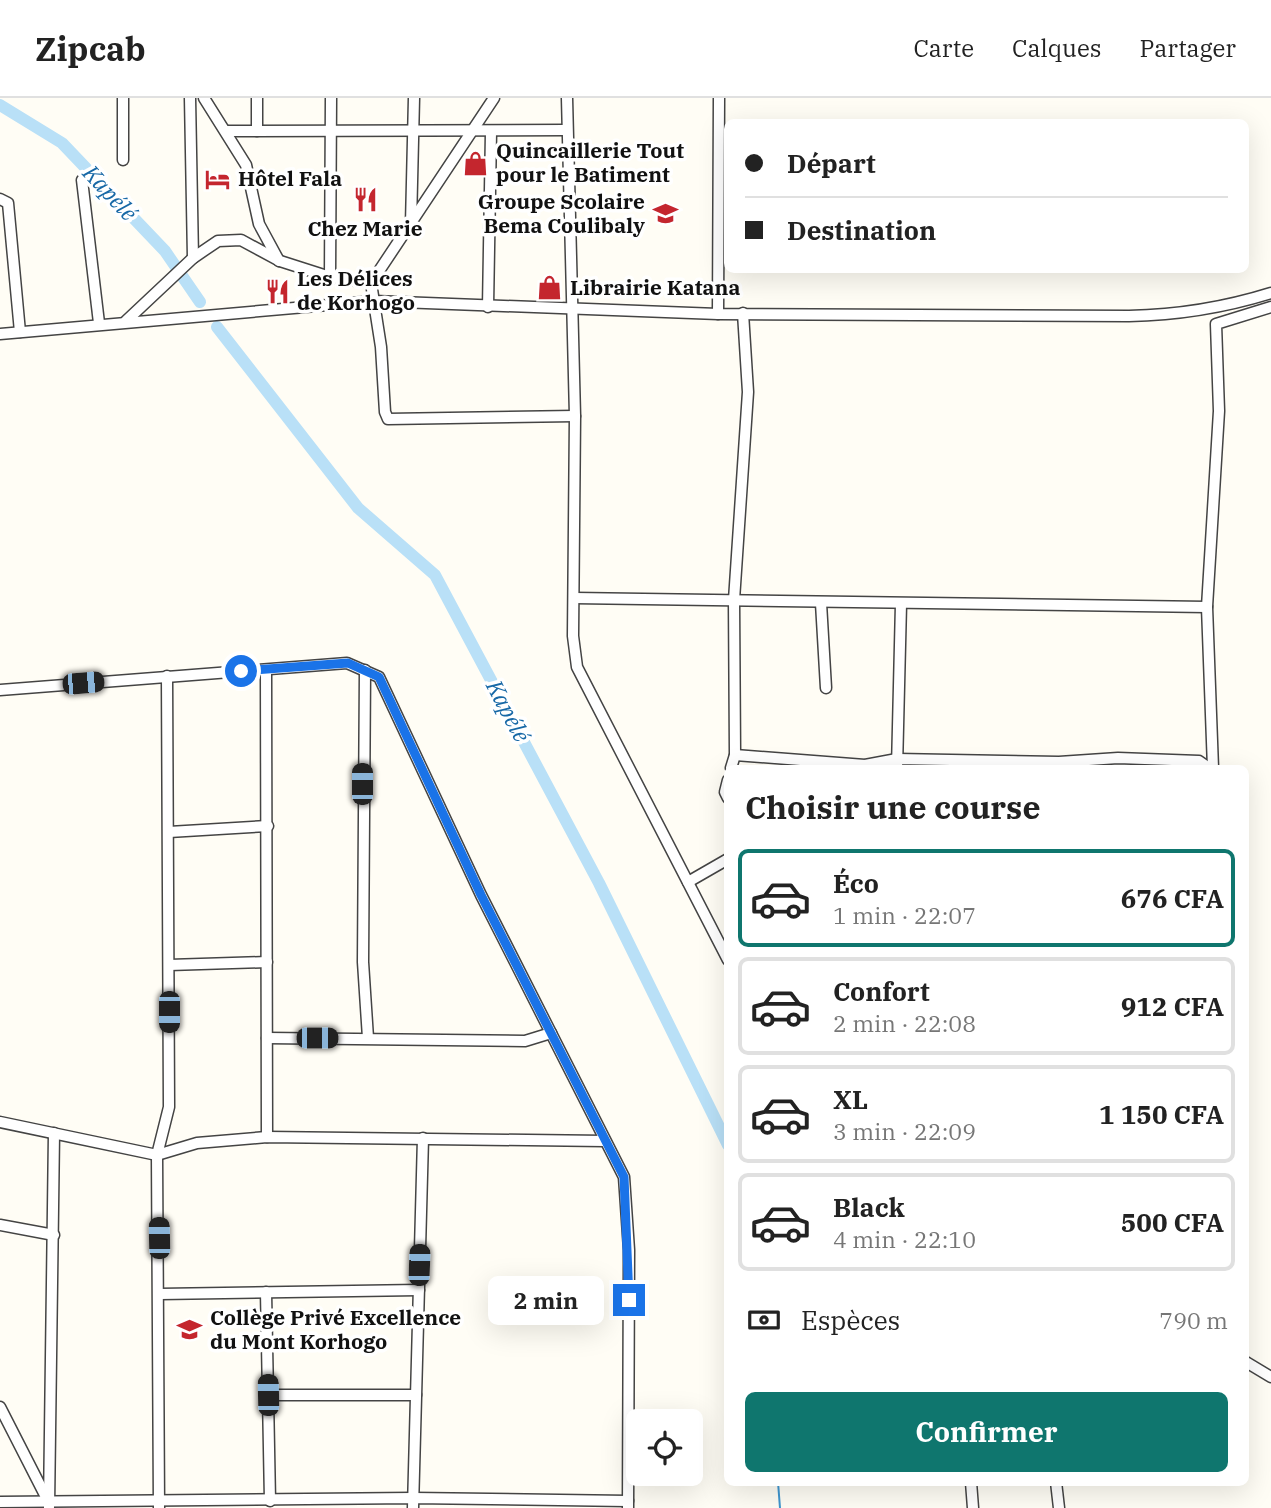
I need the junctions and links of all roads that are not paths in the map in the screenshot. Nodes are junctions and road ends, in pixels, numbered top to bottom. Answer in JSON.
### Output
{"nodes":[{"id":1,"x":123,"y":98,"type":"edge"},
{"id":2,"x":190,"y":98,"type":"edge"},
{"id":3,"x":204,"y":98,"type":"edge"},
{"id":4,"x":257,"y":98,"type":"edge"},
{"id":5,"x":331,"y":98,"type":"edge"},
{"id":6,"x":414,"y":98,"type":"edge"},
{"id":7,"x":567,"y":98,"type":"edge"},
{"id":8,"x":719,"y":98,"type":"edge"},
{"id":9,"x":491,"y":100,"type":"edge"},
{"id":10,"x":227,"y":131,"type":"junction"},
{"id":11,"x":257,"y":131,"type":"junction"},
{"id":12,"x":331,"y":131,"type":"junction"},
{"id":13,"x":566,"y":131,"type":"junction"},
{"id":14,"x":414,"y":132,"type":"junction"},
{"id":15,"x":491,"y":132,"type":"junction"},
{"id":16,"x":472,"y":133,"type":"junction"},
{"id":17,"x":123,"y":160,"type":"dead end"},
{"id":18,"x":82,"y":180,"type":"dead end"},
{"id":19,"x":724,"y":181,"type":"edge"},
{"id":20,"x":0,"y":199,"type":"edge"},
{"id":21,"x":411,"y":225,"type":"junction"},
{"id":22,"x":193,"y":258,"type":"junction"},
{"id":23,"x":279,"y":261,"type":"junction"},
{"id":24,"x":330,"y":277,"type":"junction"},
{"id":25,"x":372,"y":283,"type":"junction"},
{"id":26,"x":1271,"y":293,"type":"edge"},
{"id":27,"x":374,"y":301,"type":"junction"},
{"id":28,"x":488,"y":307,"type":"junction"},
{"id":29,"x":1271,"y":307,"type":"edge"},
{"id":30,"x":571,"y":308,"type":"junction"},
{"id":31,"x":743,"y":313,"type":"junction"},
{"id":32,"x":718,"y":314,"type":"junction"},
{"id":33,"x":125,"y":321,"type":"junction"},
{"id":34,"x":99,"y":323,"type":"junction"},
{"id":35,"x":20,"y":332,"type":"junction"},
{"id":36,"x":0,"y":334,"type":"edge"},
{"id":37,"x":575,"y":416,"type":"junction"},
{"id":38,"x":574,"y":598,"type":"junction"},
{"id":39,"x":734,"y":600,"type":"junction"},
{"id":40,"x":821,"y":603,"type":"junction"},
{"id":41,"x":901,"y":604,"type":"junction"},
{"id":42,"x":1207,"y":607,"type":"junction"},
{"id":43,"x":266,"y":670,"type":"junction"},
{"id":44,"x":365,"y":670,"type":"junction"},
{"id":45,"x":167,"y":676,"type":"junction"},
{"id":46,"x":826,"y":688,"type":"dead end"},
{"id":47,"x":0,"y":690,"type":"edge"},
{"id":48,"x":735,"y":755,"type":"junction"},
{"id":49,"x":897,"y":763,"type":"edge"},
{"id":50,"x":732,"y":765,"type":"edge"},
{"id":51,"x":1059,"y":765,"type":"edge"},
{"id":52,"x":1206,"y":765,"type":"edge"},
{"id":53,"x":1211,"y":765,"type":"edge"},
{"id":54,"x":268,"y":827,"type":"junction"},
{"id":55,"x":169,"y":832,"type":"junction"},
{"id":56,"x":724,"y":861,"type":"edge"},
{"id":57,"x":688,"y":882,"type":"junction"},
{"id":58,"x":724,"y":948,"type":"edge"},
{"id":59,"x":267,"y":962,"type":"junction"},
{"id":60,"x":169,"y":965,"type":"junction"},
{"id":61,"x":551,"y":1033,"type":"junction"},
{"id":62,"x":267,"y":1038,"type":"junction"},
{"id":63,"x":368,"y":1038,"type":"junction"},
{"id":64,"x":0,"y":1122,"type":"edge"},
{"id":65,"x":54,"y":1133,"type":"junction"},
{"id":66,"x":267,"y":1137,"type":"junction"},
{"id":67,"x":423,"y":1138,"type":"junction"},
{"id":68,"x":605,"y":1141,"type":"junction"},
{"id":69,"x":158,"y":1155,"type":"junction"},
{"id":70,"x":0,"y":1225,"type":"edge"},
{"id":71,"x":54,"y":1235,"type":"junction"},
{"id":72,"x":419,"y":1290,"type":"junction"},
{"id":73,"x":266,"y":1292,"type":"junction"},
{"id":74,"x":159,"y":1294,"type":"junction"},
{"id":75,"x":1249,"y":1364,"type":"edge"},
{"id":76,"x":1271,"y":1377,"type":"edge"},
{"id":77,"x":268,"y":1395,"type":"junction"},
{"id":78,"x":416,"y":1395,"type":"junction"},
{"id":79,"x":0,"y":1407,"type":"edge"},
{"id":80,"x":971,"y":1486,"type":"edge"},
{"id":81,"x":1056,"y":1486,"type":"edge"},
{"id":82,"x":270,"y":1501,"type":"junction"},
{"id":83,"x":1,"y":1503,"type":"edge"},
{"id":84,"x":413,"y":1503,"type":"edge"},
{"id":85,"x":159,"y":1504,"type":"edge"},
{"id":86,"x":317,"y":1504,"type":"edge"},
{"id":87,"x":49,"y":1505,"type":"edge"},
{"id":88,"x":628,"y":1505,"type":"edge"},
{"id":89,"x":973,"y":1508,"type":"edge"},
{"id":90,"x":1059,"y":1508,"type":"edge"}],
"edges":[{"from":1,"to":17,"type":"street"},
{"from":2,"to":22,"type":"street"},
{"from":3,"to":10,"type":"street"},
{"from":4,"to":11,"type":"street"},
{"from":5,"to":12,"type":"street"},
{"from":6,"to":14,"type":"street"},
{"from":7,"to":13,"type":"street"},
{"from":8,"to":19,"type":"street"},
{"from":9,"to":16,"type":"street"},
{"from":10,"to":11,"type":"street"},
{"from":10,"to":23,"type":"street"},
{"from":11,"to":12,"type":"street"},
{"from":12,"to":14,"type":"street"},
{"from":12,"to":24,"type":"street"},
{"from":13,"to":15,"type":"street"},
{"from":13,"to":30,"type":"street"},
{"from":14,"to":16,"type":"street"},
{"from":14,"to":21,"type":"street"},
{"from":15,"to":16,"type":"street"},
{"from":15,"to":28,"type":"street"},
{"from":16,"to":21,"type":"street"},
{"from":18,"to":34,"type":"street"},
{"from":19,"to":32,"type":"street"},
{"from":20,"to":35,"type":"street"},
{"from":21,"to":25,"type":"street"},
{"from":22,"to":23,"type":"street"},
{"from":22,"to":33,"type":"street"},
{"from":23,"to":24,"type":"street"},
{"from":24,"to":25,"type":"street"},
{"from":25,"to":27,"type":"street"},
{"from":26,"to":31,"type":"street"},
{"from":27,"to":28,"type":"street"},
{"from":27,"to":33,"type":"street"},
{"from":27,"to":37,"type":"street"},
{"from":28,"to":30,"type":"street"},
{"from":29,"to":42,"type":"street"},
{"from":30,"to":32,"type":"street"},
{"from":30,"to":37,"type":"street"},
{"from":31,"to":32,"type":"street"},
{"from":31,"to":39,"type":"street"},
{"from":33,"to":34,"type":"street"},
{"from":34,"to":35,"type":"street"},
{"from":35,"to":36,"type":"street"},
{"from":37,"to":38,"type":"street"},
{"from":38,"to":39,"type":"street"},
{"from":38,"to":57,"type":"street"},
{"from":39,"to":40,"type":"street"},
{"from":39,"to":48,"type":"street"},
{"from":40,"to":41,"type":"street"},
{"from":40,"to":46,"type":"street"},
{"from":41,"to":42,"type":"street"},
{"from":41,"to":49,"type":"street"},
{"from":42,"to":53,"type":"street"},
{"from":43,"to":44,"type":"street"},
{"from":43,"to":45,"type":"street"},
{"from":43,"to":54,"type":"street"},
{"from":44,"to":61,"type":"street"},
{"from":44,"to":63,"type":"street"},
{"from":45,"to":47,"type":"street"},
{"from":45,"to":55,"type":"street"},
{"from":48,"to":49,"type":"street"},
{"from":48,"to":50,"type":"street"},
{"from":49,"to":51,"type":"street"},
{"from":51,"to":52,"type":"street"},
{"from":54,"to":55,"type":"street"},
{"from":54,"to":59,"type":"street"},
{"from":55,"to":60,"type":"street"},
{"from":56,"to":57,"type":"street"},
{"from":57,"to":58,"type":"street"},
{"from":59,"to":60,"type":"street"},
{"from":59,"to":62,"type":"street"},
{"from":60,"to":69,"type":"street"},
{"from":61,"to":63,"type":"street"},
{"from":61,"to":68,"type":"street"},
{"from":62,"to":63,"type":"street"},
{"from":62,"to":66,"type":"street"},
{"from":64,"to":65,"type":"street"},
{"from":65,"to":69,"type":"street"},
{"from":65,"to":71,"type":"street"},
{"from":66,"to":67,"type":"street"},
{"from":66,"to":69,"type":"street"},
{"from":67,"to":68,"type":"street"},
{"from":67,"to":72,"type":"street"},
{"from":68,"to":88,"type":"street"},
{"from":69,"to":74,"type":"street"},
{"from":70,"to":71,"type":"street"},
{"from":71,"to":87,"type":"street"},
{"from":72,"to":73,"type":"street"},
{"from":72,"to":78,"type":"street"},
{"from":73,"to":74,"type":"street"},
{"from":73,"to":77,"type":"street"},
{"from":74,"to":85,"type":"street"},
{"from":75,"to":76,"type":"street"},
{"from":77,"to":78,"type":"street"},
{"from":77,"to":82,"type":"street"},
{"from":78,"to":84,"type":"street"},
{"from":79,"to":87,"type":"street"},
{"from":80,"to":89,"type":"street"},
{"from":81,"to":90,"type":"street"},
{"from":82,"to":85,"type":"street"},
{"from":82,"to":86,"type":"street"},
{"from":83,"to":87,"type":"street"},
{"from":84,"to":86,"type":"street"},
{"from":84,"to":88,"type":"street"},
{"from":85,"to":87,"type":"street"}]}
